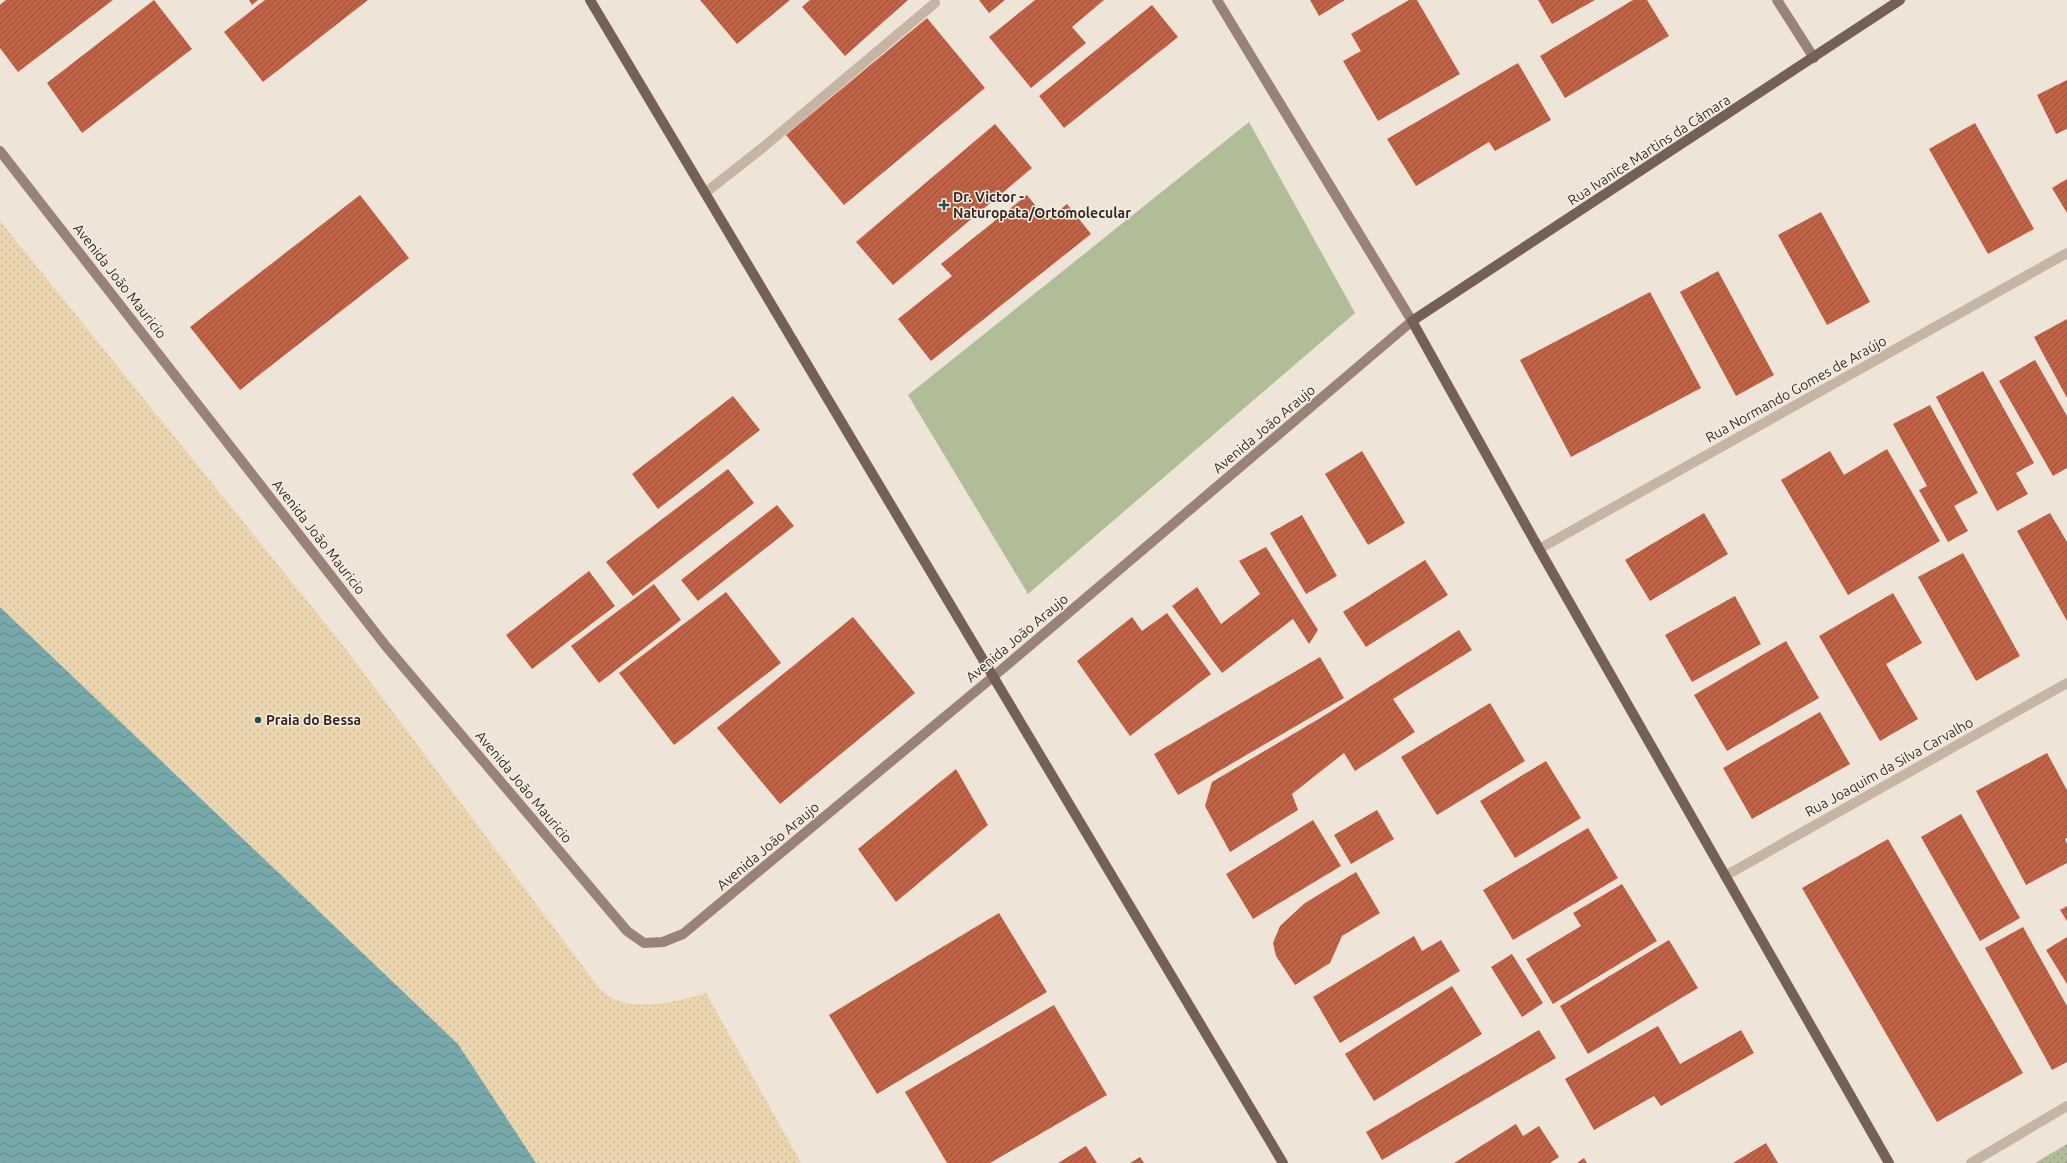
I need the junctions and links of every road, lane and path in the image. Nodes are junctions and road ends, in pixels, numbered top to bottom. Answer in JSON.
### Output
{"nodes":[{"id":1,"x":590,"y":0,"type":"edge"},
{"id":2,"x":1217,"y":0,"type":"edge"},
{"id":3,"x":1777,"y":0,"type":"edge"},
{"id":4,"x":1900,"y":0,"type":"edge"},
{"id":5,"x":935,"y":3,"type":"dead end"},
{"id":6,"x":1814,"y":58,"type":"junction"},
{"id":7,"x":0,"y":151,"type":"edge"},
{"id":8,"x":705,"y":193,"type":"junction"},
{"id":9,"x":2067,"y":252,"type":"edge"},
{"id":10,"x":1412,"y":321,"type":"junction"},
{"id":11,"x":1539,"y":549,"type":"junction"},
{"id":12,"x":994,"y":676,"type":"junction"},
{"id":13,"x":2067,"y":683,"type":"edge"},
{"id":14,"x":1725,"y":876,"type":"junction"},
{"id":15,"x":627,"y":931,"type":"joint"},
{"id":16,"x":2067,"y":1106,"type":"edge"},
{"id":17,"x":1283,"y":1163,"type":"edge"},
{"id":18,"x":1889,"y":1163,"type":"edge"},
{"id":19,"x":1971,"y":1163,"type":"edge"}],
"edges":[{"from":1,"to":8,"type":"main road"},
{"from":2,"to":10,"type":"main road"},
{"from":3,"to":6,"type":"main road"},
{"from":4,"to":6,"type":"main road","name":"Rua Ivanice Martins da Câmara"},
{"from":5,"to":8,"type":"street"},
{"from":6,"to":10,"type":"main road","name":"Rua Ivanice Martins da Câmara"},
{"from":7,"to":15,"type":"main road","name":"Avenida João Mauricio"},
{"from":8,"to":12,"type":"main road"},
{"from":9,"to":11,"type":"street","name":"Rua Normando Gomes de Araújo"},
{"from":10,"to":11,"type":"main road"},
{"from":10,"to":12,"type":"main road","name":"Avenida João Araujo"},
{"from":11,"to":14,"type":"main road"},
{"from":12,"to":15,"type":"main road","name":"Avenida João Araujo"},
{"from":12,"to":17,"type":"main road"},
{"from":13,"to":14,"type":"street","name":"Rua Joaquim da Silva Carvalho"},
{"from":14,"to":18,"type":"main road"},
{"from":16,"to":19,"type":"street"}]}
